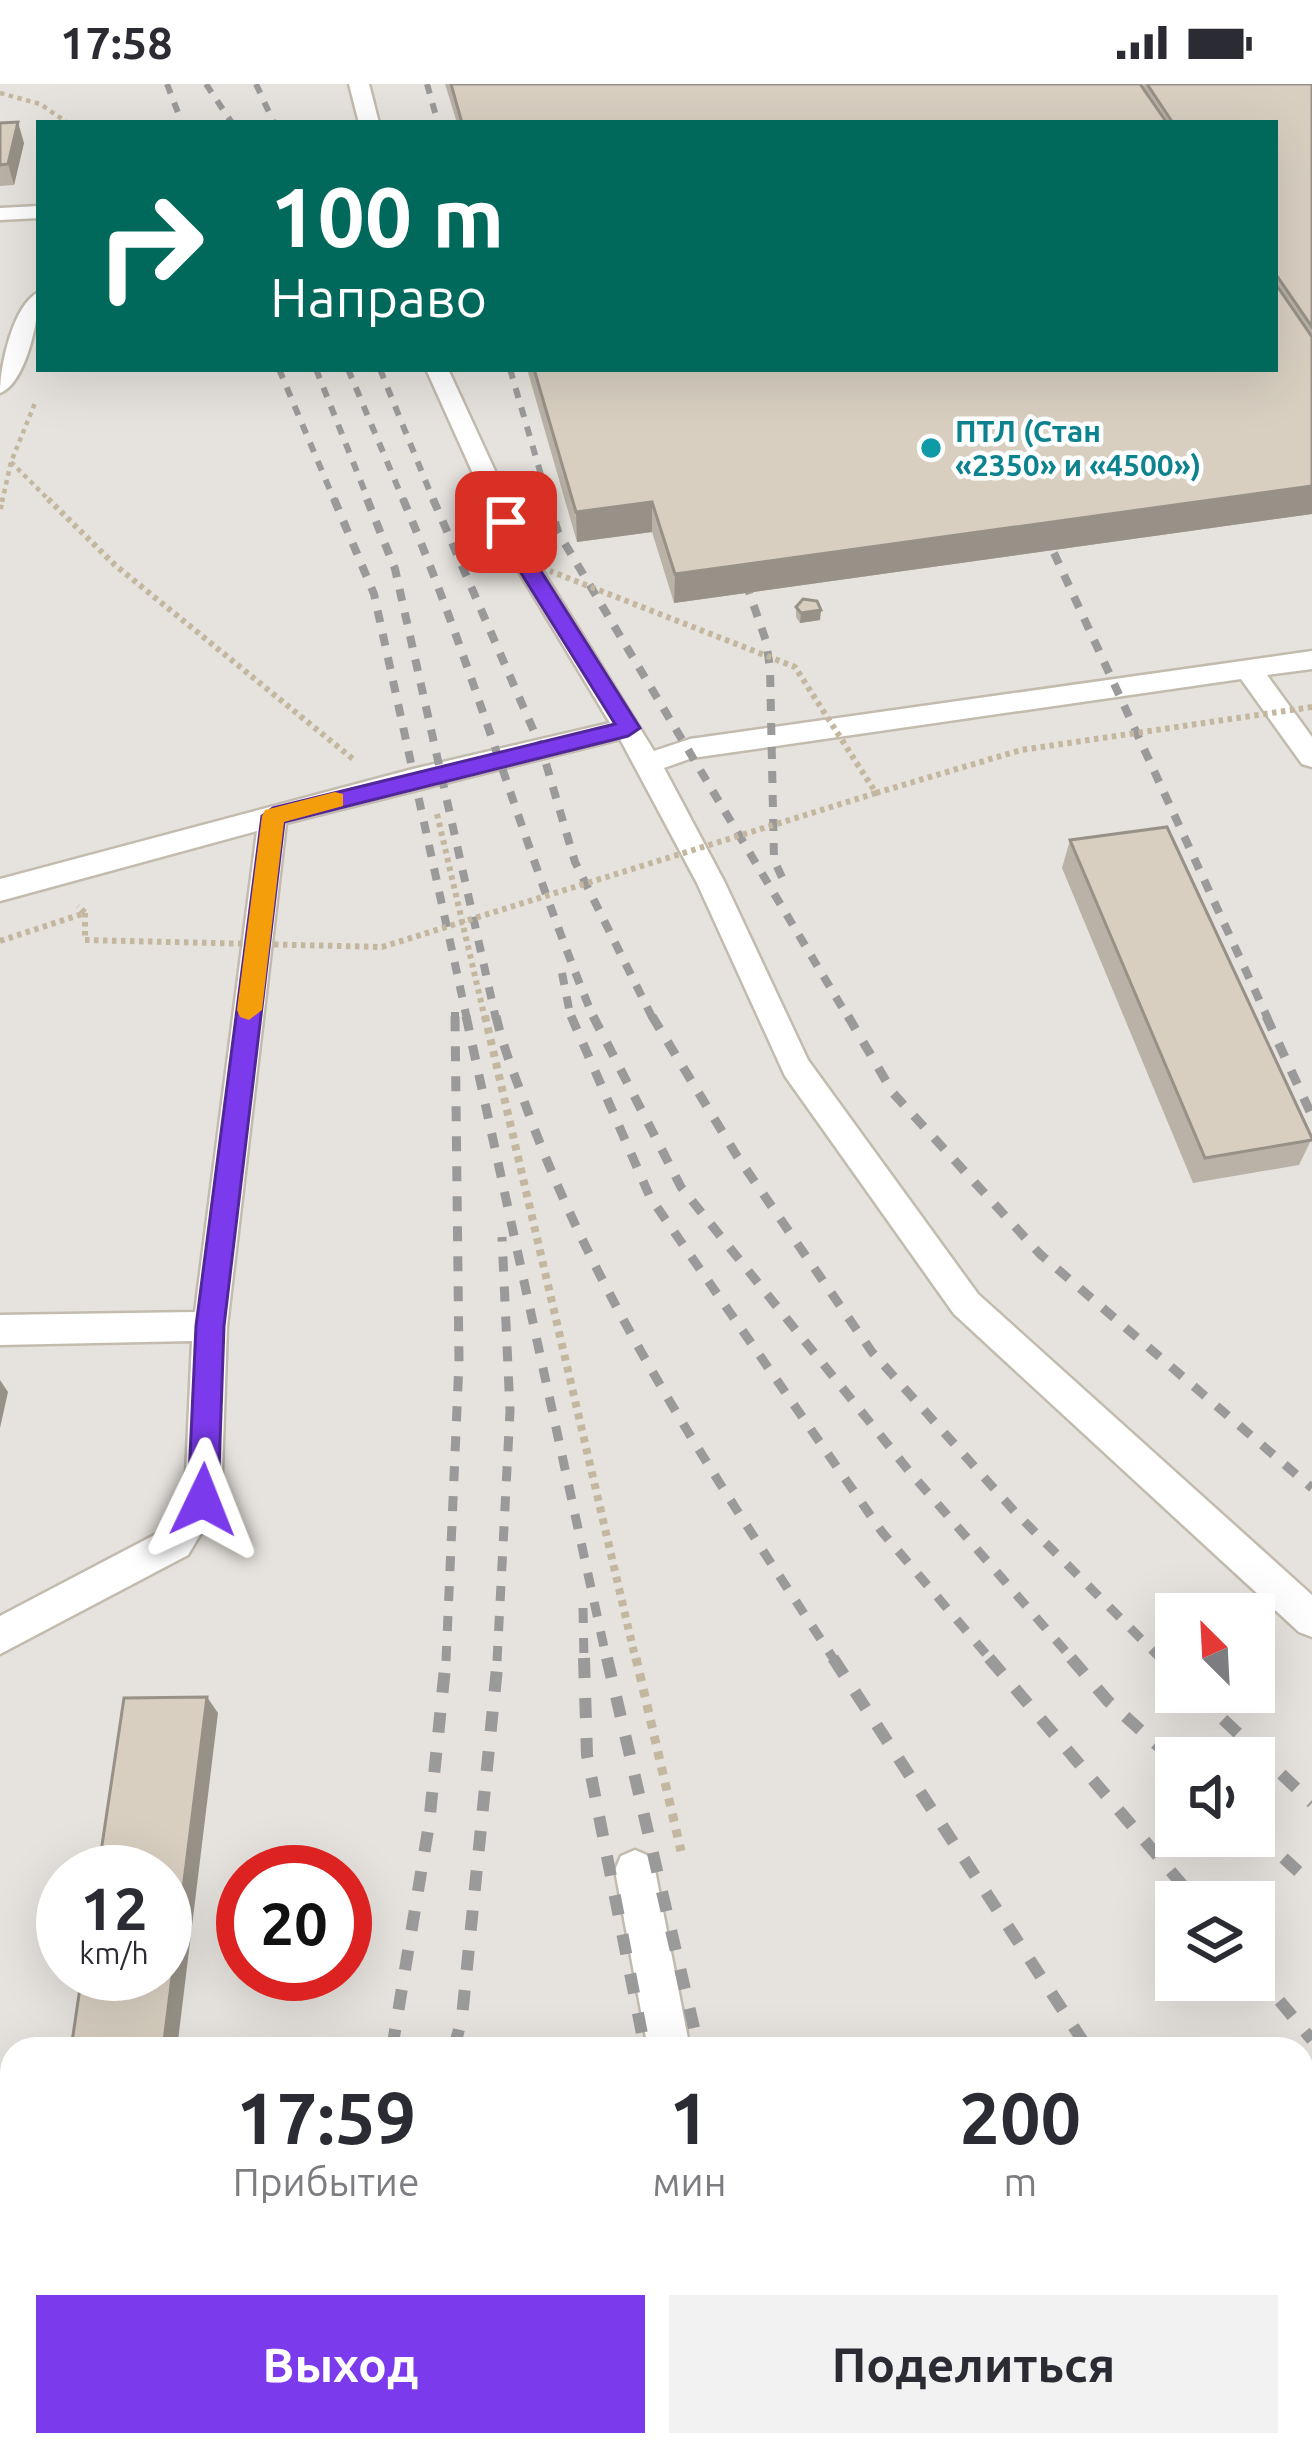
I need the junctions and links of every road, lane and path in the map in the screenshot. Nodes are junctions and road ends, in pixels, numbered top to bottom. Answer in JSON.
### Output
{"nodes":[{"id":1,"x":359,"y":84,"type":"edge"},
{"id":2,"x":0,"y":93,"type":"edge"},
{"id":3,"x":64,"y":120,"type":"edge"},
{"id":4,"x":368,"y":120,"type":"edge"},
{"id":5,"x":36,"y":212,"type":"edge"},
{"id":6,"x":0,"y":214,"type":"edge"},
{"id":7,"x":36,"y":306,"type":"edge"},
{"id":8,"x":438,"y":372,"type":"edge"},
{"id":9,"x":0,"y":386,"type":"edge"},
{"id":10,"x":41,"y":388,"type":"dead end"},
{"id":11,"x":11,"y":462,"type":"junction"},
{"id":12,"x":0,"y":509,"type":"edge"},
{"id":13,"x":550,"y":571,"type":"dead end"},
{"id":14,"x":1312,"y":660,"type":"edge"},
{"id":15,"x":1248,"y":669,"type":"junction"},
{"id":16,"x":1312,"y":707,"type":"edge"},
{"id":17,"x":628,"y":728,"type":"junction"},
{"id":18,"x":1312,"y":757,"type":"edge"},
{"id":19,"x":359,"y":764,"type":"dead end"},
{"id":20,"x":648,"y":764,"type":"junction"},
{"id":21,"x":427,"y":776,"type":"junction"},
{"id":22,"x":876,"y":794,"type":"junction"},
{"id":23,"x":273,"y":816,"type":"junction"},
{"id":24,"x":0,"y":890,"type":"edge"},
{"id":25,"x":86,"y":913,"type":"dead end"},
{"id":26,"x":210,"y":1326,"type":"junction"},
{"id":27,"x":0,"y":1330,"type":"edge"},
{"id":28,"x":1312,"y":1619,"type":"edge"},
{"id":29,"x":0,"y":1636,"type":"edge"},
{"id":30,"x":635,"y":1870,"type":"joint"},
{"id":31,"x":667,"y":2037,"type":"edge"}],
"edges":[{"from":1,"to":4,"type":"lane"},
{"from":2,"to":3,"type":"path"},
{"from":5,"to":6,"type":"lane"},
{"from":7,"to":9,"type":"lane"},
{"from":8,"to":17,"type":"lane"},
{"from":10,"to":11,"type":"path"},
{"from":11,"to":12,"type":"path"},
{"from":11,"to":19,"type":"path"},
{"from":13,"to":22,"type":"path","bridge":true},
{"from":14,"to":15,"type":"lane"},
{"from":15,"to":18,"type":"lane"},
{"from":15,"to":20,"type":"lane"},
{"from":16,"to":22,"type":"path","bridge":true},
{"from":17,"to":20,"type":"lane"},
{"from":17,"to":21,"type":"lane"},
{"from":20,"to":28,"type":"lane"},
{"from":21,"to":23,"type":"lane"},
{"from":21,"to":30,"type":"path"},
{"from":22,"to":25,"type":"path","bridge":true},
{"from":23,"to":24,"type":"lane"},
{"from":23,"to":26,"type":"lane"},
{"from":26,"to":27,"type":"lane"},
{"from":26,"to":29,"type":"lane"},
{"from":30,"to":31,"type":"lane"}]}
